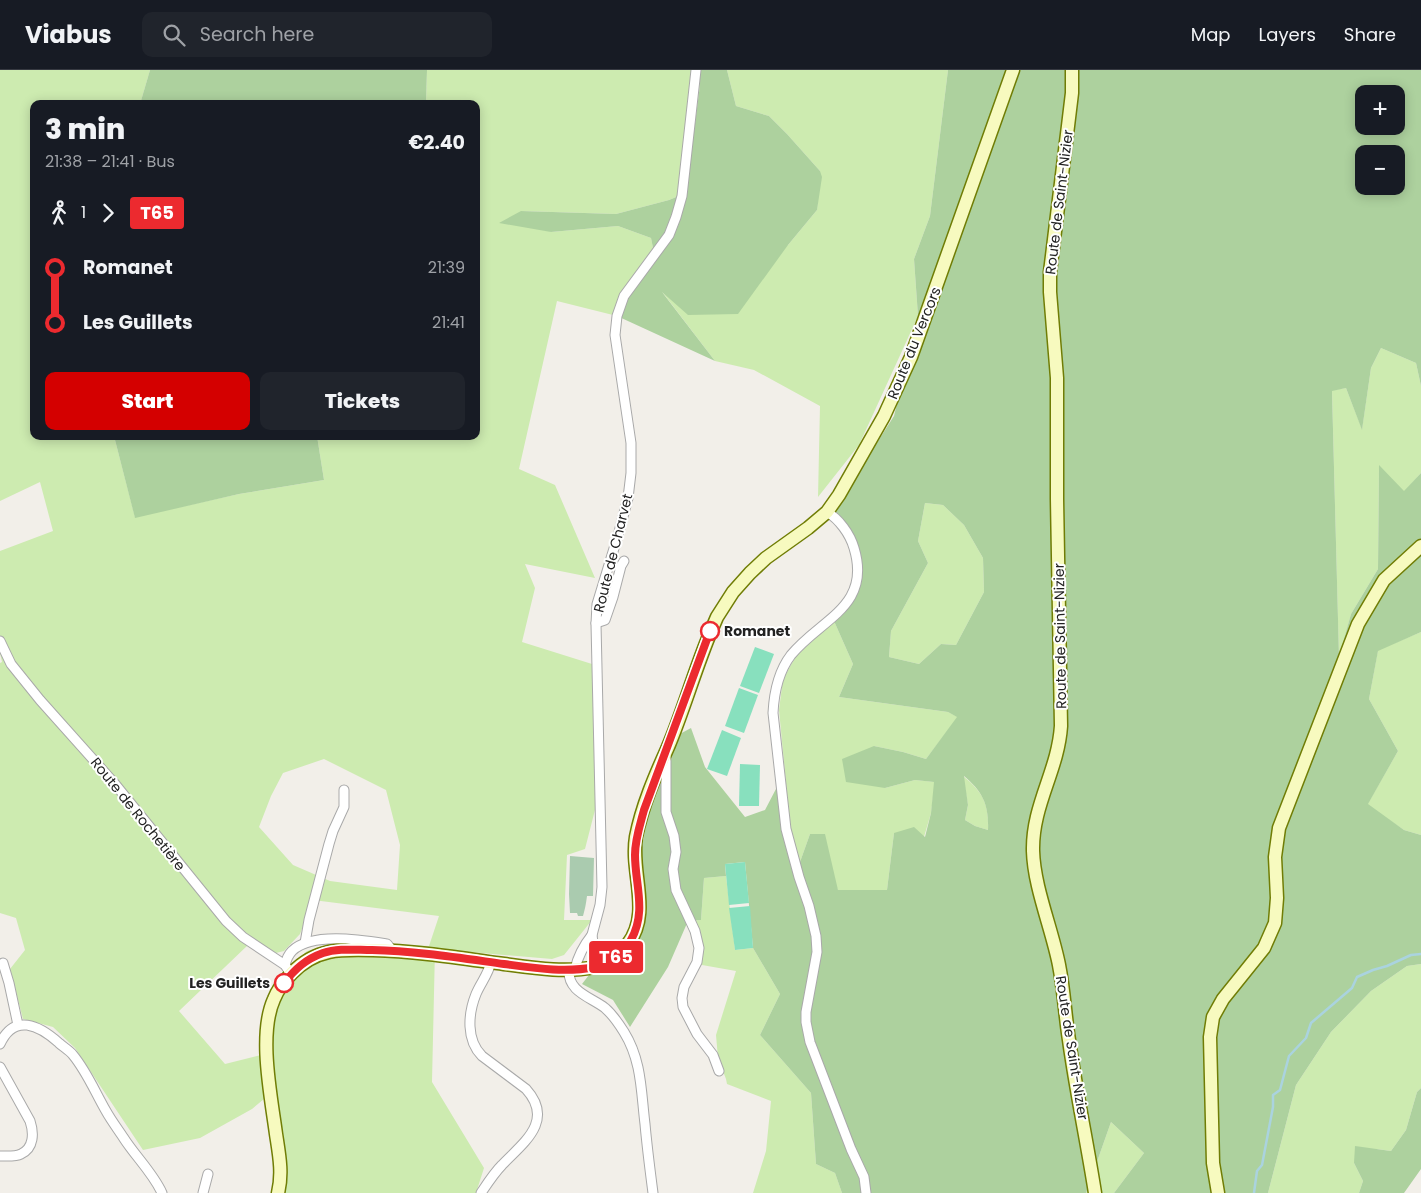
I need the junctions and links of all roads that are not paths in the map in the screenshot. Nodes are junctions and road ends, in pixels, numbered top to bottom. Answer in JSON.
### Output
{"nodes":[{"id":1,"x":696,"y":70,"type":"edge"},
{"id":2,"x":1013,"y":70,"type":"edge"},
{"id":3,"x":1072,"y":70,"type":"edge"},
{"id":4,"x":827,"y":512,"type":"junction"},
{"id":5,"x":1421,"y":546,"type":"edge"},
{"id":6,"x":624,"y":561,"type":"dead end"},
{"id":7,"x":596,"y":623,"type":"junction"},
{"id":8,"x":0,"y":641,"type":"edge"},
{"id":9,"x":666,"y":751,"type":"junction"},
{"id":10,"x":344,"y":790,"type":"dead end"},
{"id":11,"x":592,"y":935,"type":"junction"},
{"id":12,"x":305,"y":943,"type":"junction"},
{"id":13,"x":392,"y":950,"type":"junction"},
{"id":14,"x":491,"y":962,"type":"junction"},
{"id":15,"x":3,"y":963,"type":"dead end"},
{"id":16,"x":596,"y":966,"type":"junction"},
{"id":17,"x":288,"y":969,"type":"junction"},
{"id":18,"x":572,"y":969,"type":"junction"},
{"id":19,"x":18,"y":1025,"type":"junction"},
{"id":20,"x":0,"y":1044,"type":"edge"},
{"id":21,"x":0,"y":1068,"type":"edge"},
{"id":22,"x":719,"y":1071,"type":"dead end"},
{"id":23,"x":0,"y":1156,"type":"edge"},
{"id":24,"x":208,"y":1174,"type":"dead end"},
{"id":25,"x":162,"y":1193,"type":"edge"},
{"id":26,"x":202,"y":1193,"type":"edge"},
{"id":27,"x":278,"y":1193,"type":"edge"},
{"id":28,"x":481,"y":1193,"type":"edge"},
{"id":29,"x":653,"y":1193,"type":"edge"},
{"id":30,"x":866,"y":1193,"type":"edge"},
{"id":31,"x":1096,"y":1193,"type":"edge"},
{"id":32,"x":1218,"y":1193,"type":"edge"}],
"edges":[{"from":1,"to":7,"type":"street","name":"Route de Charvet"},
{"from":2,"to":4,"type":"main road","name":"Route du Vercors"},
{"from":3,"to":31,"type":"main road","name":"Route de Saint-Nizier"},
{"from":4,"to":9,"type":"main road","name":"Route du Vercors"},
{"from":4,"to":30,"type":"street"},
{"from":5,"to":32,"type":"main road"},
{"from":6,"to":7,"type":"street"},
{"from":7,"to":11,"type":"street","name":"Route de Charvet"},
{"from":8,"to":17,"type":"street","name":"Route de Rochetière"},
{"from":9,"to":16,"type":"main road","name":"Route du Vercors"},
{"from":9,"to":22,"type":"street"},
{"from":10,"to":12,"type":"street"},
{"from":11,"to":16,"type":"street","name":"Route de Charvet"},
{"from":11,"to":18,"type":"street","name":"Route de Charvet"},
{"from":12,"to":13,"type":"street"},
{"from":12,"to":17,"type":"street"},
{"from":13,"to":14,"type":"main road","name":"Route du Vercors"},
{"from":13,"to":17,"type":"main road","name":"Route du Vercors"},
{"from":14,"to":18,"type":"main road","name":"Route du Vercors"},
{"from":14,"to":28,"type":"street"},
{"from":15,"to":19,"type":"street"},
{"from":16,"to":18,"type":"main road","name":"Route du Vercors"},
{"from":17,"to":27,"type":"main road","name":"Route du Vercors"},
{"from":18,"to":29,"type":"street"},
{"from":19,"to":20,"type":"street"},
{"from":19,"to":25,"type":"street"},
{"from":21,"to":23,"type":"street"},
{"from":24,"to":26,"type":"street"}]}
